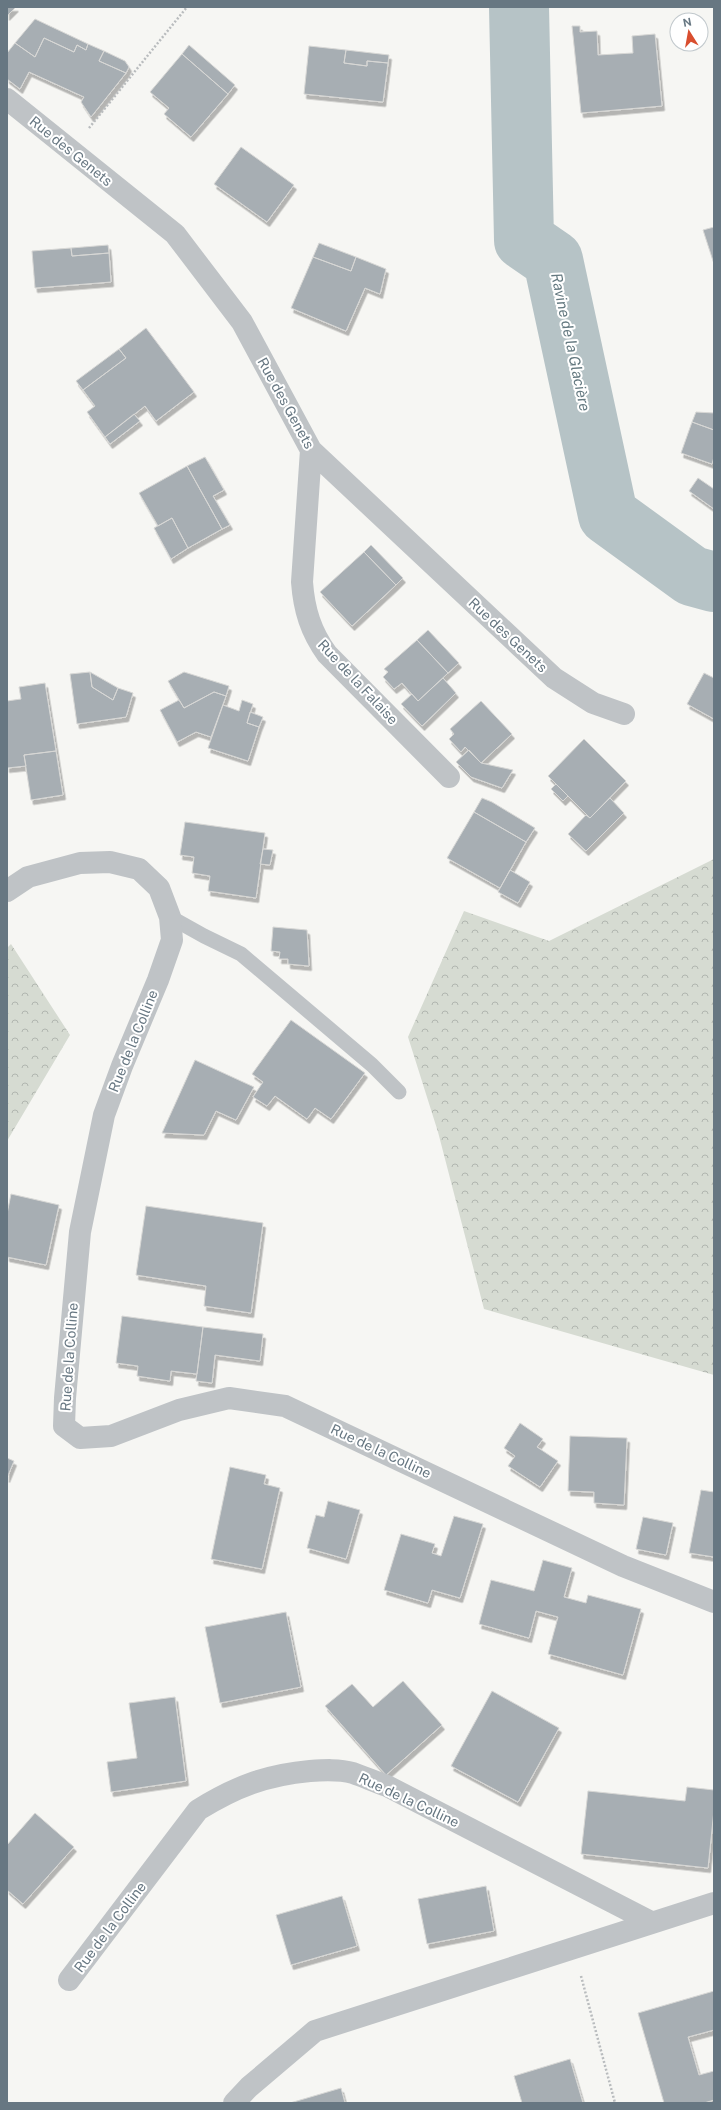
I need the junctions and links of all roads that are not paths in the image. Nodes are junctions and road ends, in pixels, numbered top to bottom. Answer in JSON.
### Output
{"nodes":[{"id":1,"x":7,"y":99,"type":"edge"},
{"id":2,"x":310,"y":450,"type":"junction"},
{"id":3,"x":624,"y":714,"type":"dead end"},
{"id":4,"x":449,"y":777,"type":"dead end"},
{"id":5,"x":7,"y":891,"type":"edge"},
{"id":6,"x":170,"y":917,"type":"junction"},
{"id":7,"x":399,"y":1092,"type":"dead end"},
{"id":8,"x":714,"y":1602,"type":"edge"},
{"id":9,"x":714,"y":1903,"type":"edge"},
{"id":10,"x":651,"y":1922,"type":"junction"},
{"id":11,"x":69,"y":1980,"type":"dead end"},
{"id":12,"x":234,"y":2103,"type":"edge"}],
"edges":[{"from":1,"to":2,"type":"street","name":"Rue des Genets"},
{"from":2,"to":3,"type":"street","name":"Rue des Genets"},
{"from":2,"to":4,"type":"street","name":"Rue de la Falaise"},
{"from":5,"to":6,"type":"street","name":"Rue de la Colline"},
{"from":6,"to":7,"type":"lane"},
{"from":6,"to":8,"type":"street","name":"Rue de la Colline"},
{"from":9,"to":10,"type":"street"},
{"from":10,"to":11,"type":"street","name":"Rue de la Colline"},
{"from":10,"to":12,"type":"street"}]}
